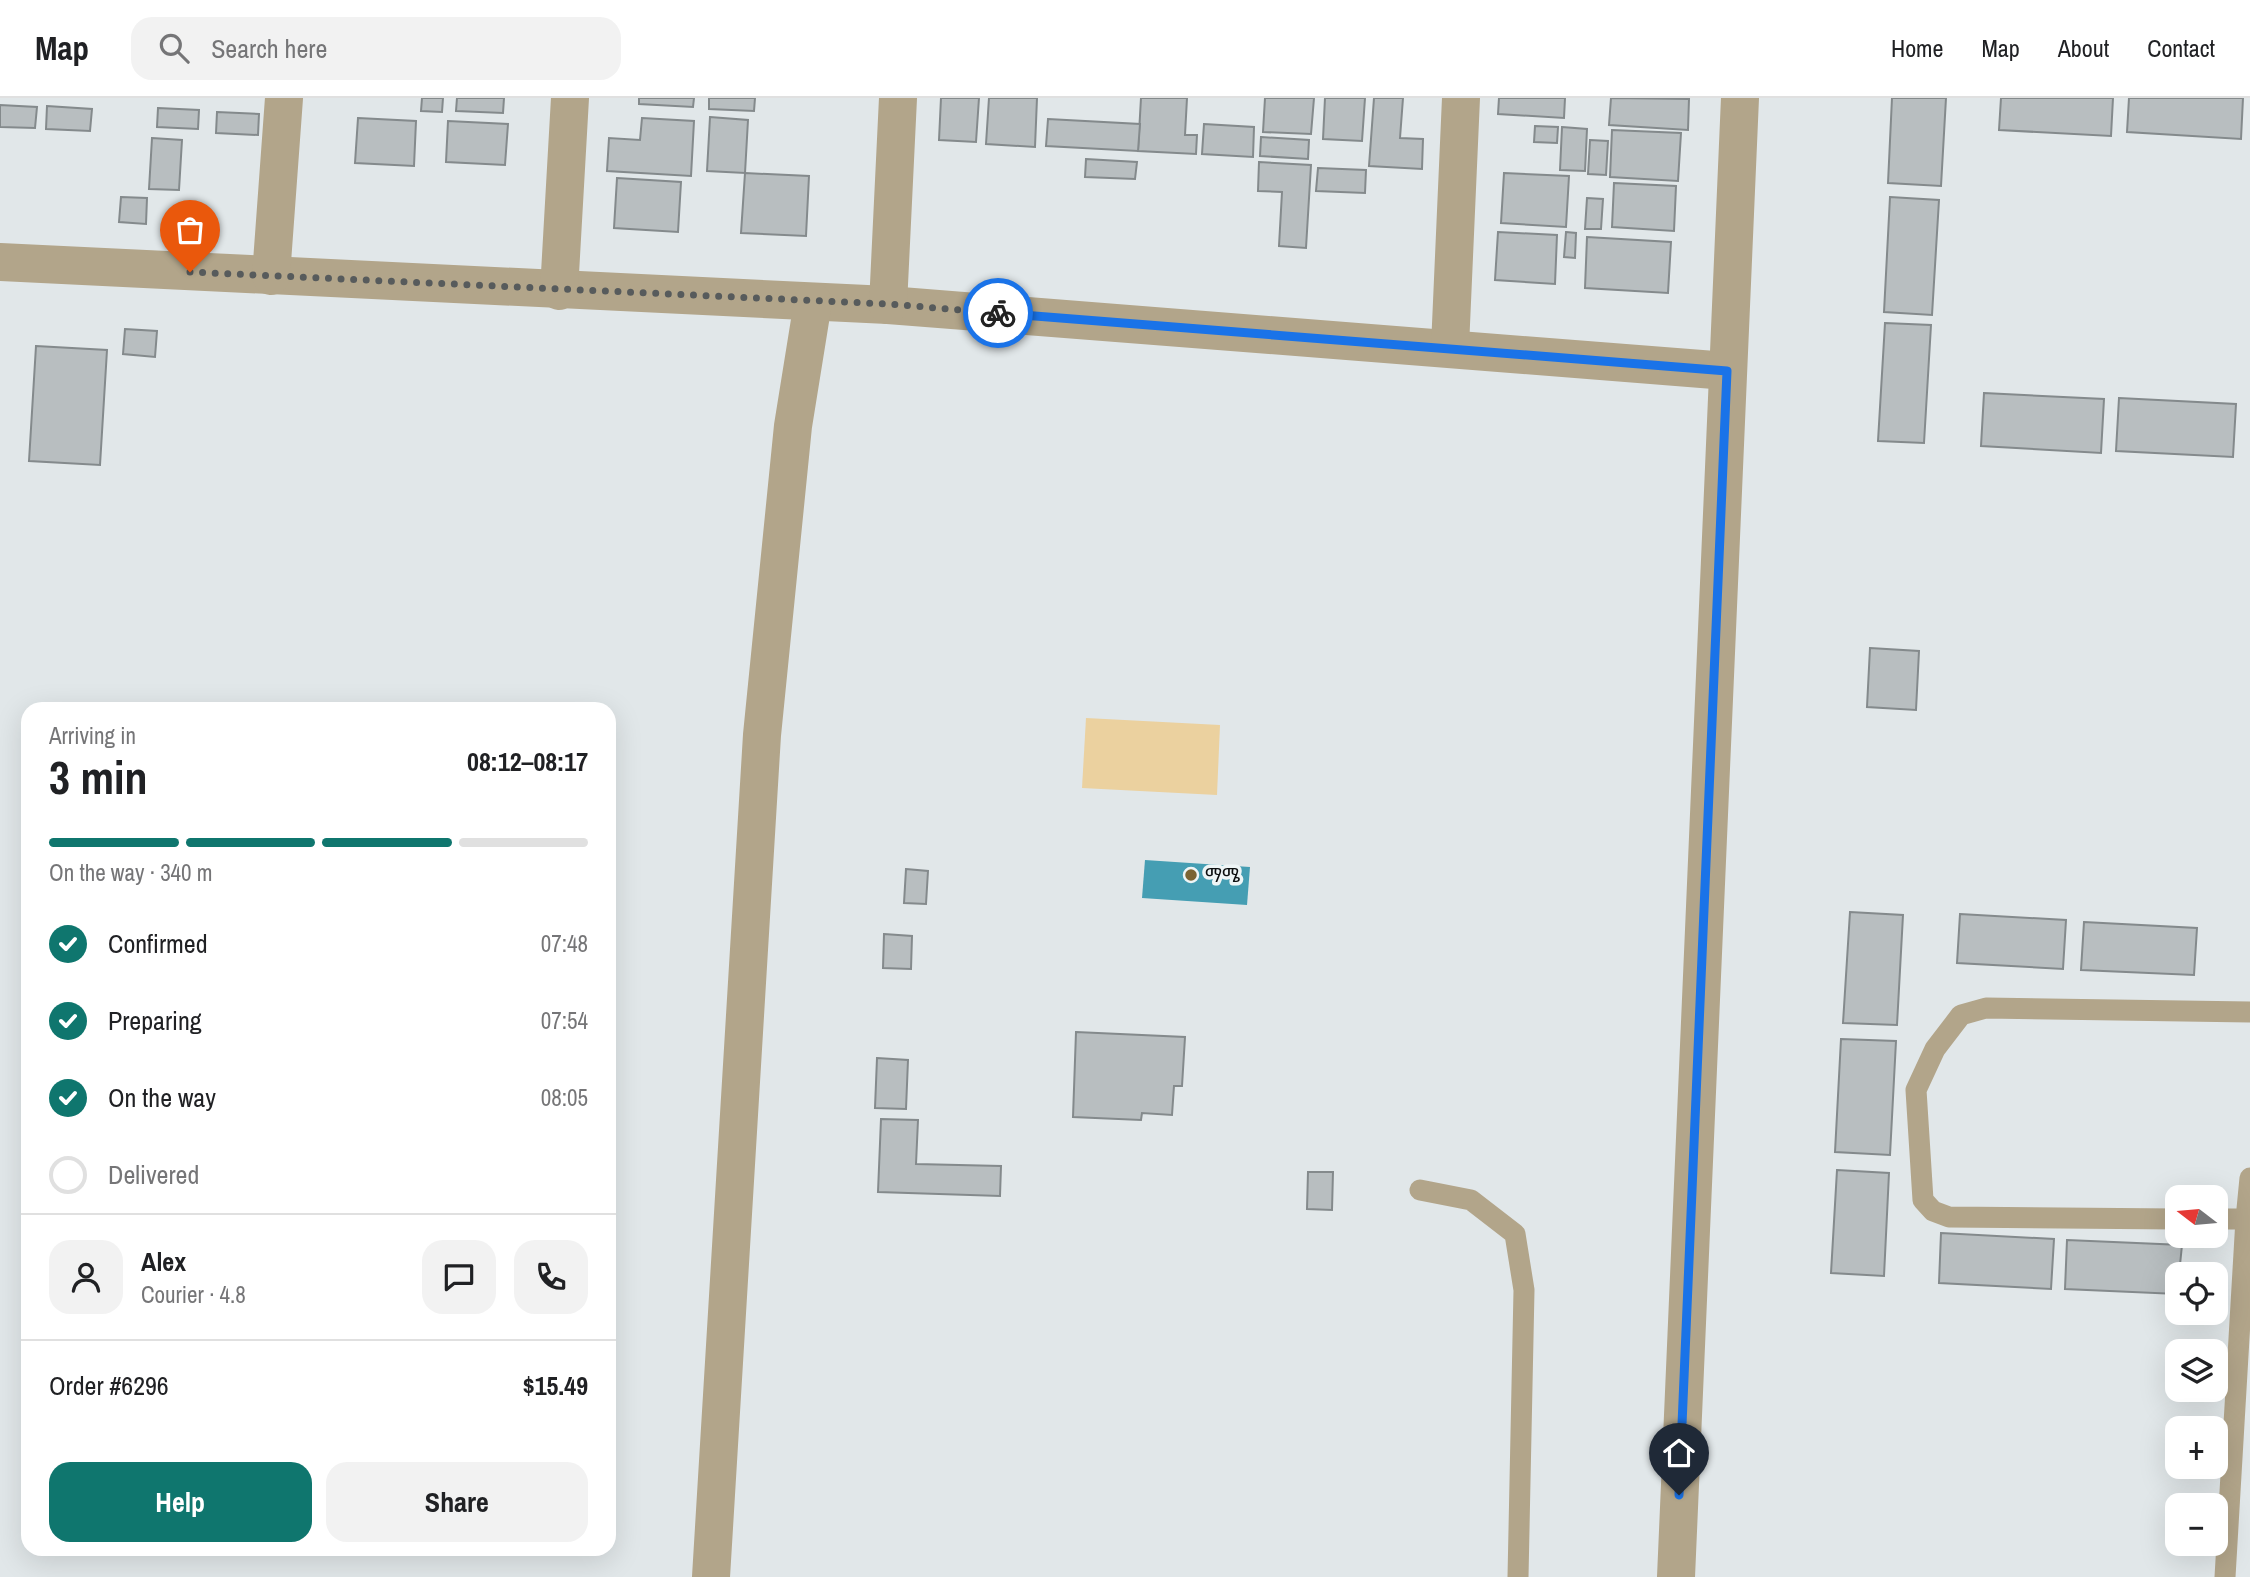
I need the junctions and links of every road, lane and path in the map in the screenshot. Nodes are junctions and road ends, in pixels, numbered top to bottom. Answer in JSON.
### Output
{"nodes":[{"id":1,"x":284,"y":98,"type":"edge"},
{"id":2,"x":570,"y":98,"type":"edge"},
{"id":3,"x":898,"y":98,"type":"edge"},
{"id":4,"x":1461,"y":98,"type":"edge"},
{"id":5,"x":1740,"y":98,"type":"edge"},
{"id":6,"x":0,"y":262,"type":"edge"},
{"id":7,"x":271,"y":276,"type":"junction"},
{"id":8,"x":559,"y":290,"type":"junction"},
{"id":9,"x":813,"y":302,"type":"junction"},
{"id":10,"x":888,"y":304,"type":"junction"},
{"id":11,"x":1450,"y":347,"type":"junction"},
{"id":12,"x":1727,"y":371,"type":"junction"},
{"id":13,"x":2250,"y":1012,"type":"edge"},
{"id":14,"x":2250,"y":1178,"type":"edge"},
{"id":15,"x":1420,"y":1190,"type":"dead end"},
{"id":16,"x":2165,"y":1219,"type":"edge"},
{"id":17,"x":2228,"y":1219,"type":"edge"},
{"id":18,"x":2246,"y":1219,"type":"junction"},
{"id":19,"x":711,"y":1577,"type":"edge"},
{"id":20,"x":1518,"y":1577,"type":"edge"},
{"id":21,"x":1676,"y":1577,"type":"edge"},
{"id":22,"x":2225,"y":1577,"type":"edge"}],
"edges":[{"from":1,"to":7,"type":"street"},
{"from":2,"to":8,"type":"street"},
{"from":3,"to":10,"type":"street"},
{"from":4,"to":11,"type":"street"},
{"from":5,"to":12,"type":"street"},
{"from":6,"to":7,"type":"street"},
{"from":7,"to":8,"type":"street"},
{"from":8,"to":9,"type":"street"},
{"from":9,"to":10,"type":"street"},
{"from":9,"to":19,"type":"street"},
{"from":10,"to":11,"type":"street"},
{"from":11,"to":12,"type":"street"},
{"from":12,"to":21,"type":"street"},
{"from":13,"to":16,"type":"lane"},
{"from":14,"to":18,"type":"lane"},
{"from":15,"to":20,"type":"lane"},
{"from":17,"to":18,"type":"lane"},
{"from":18,"to":22,"type":"lane"}]}
